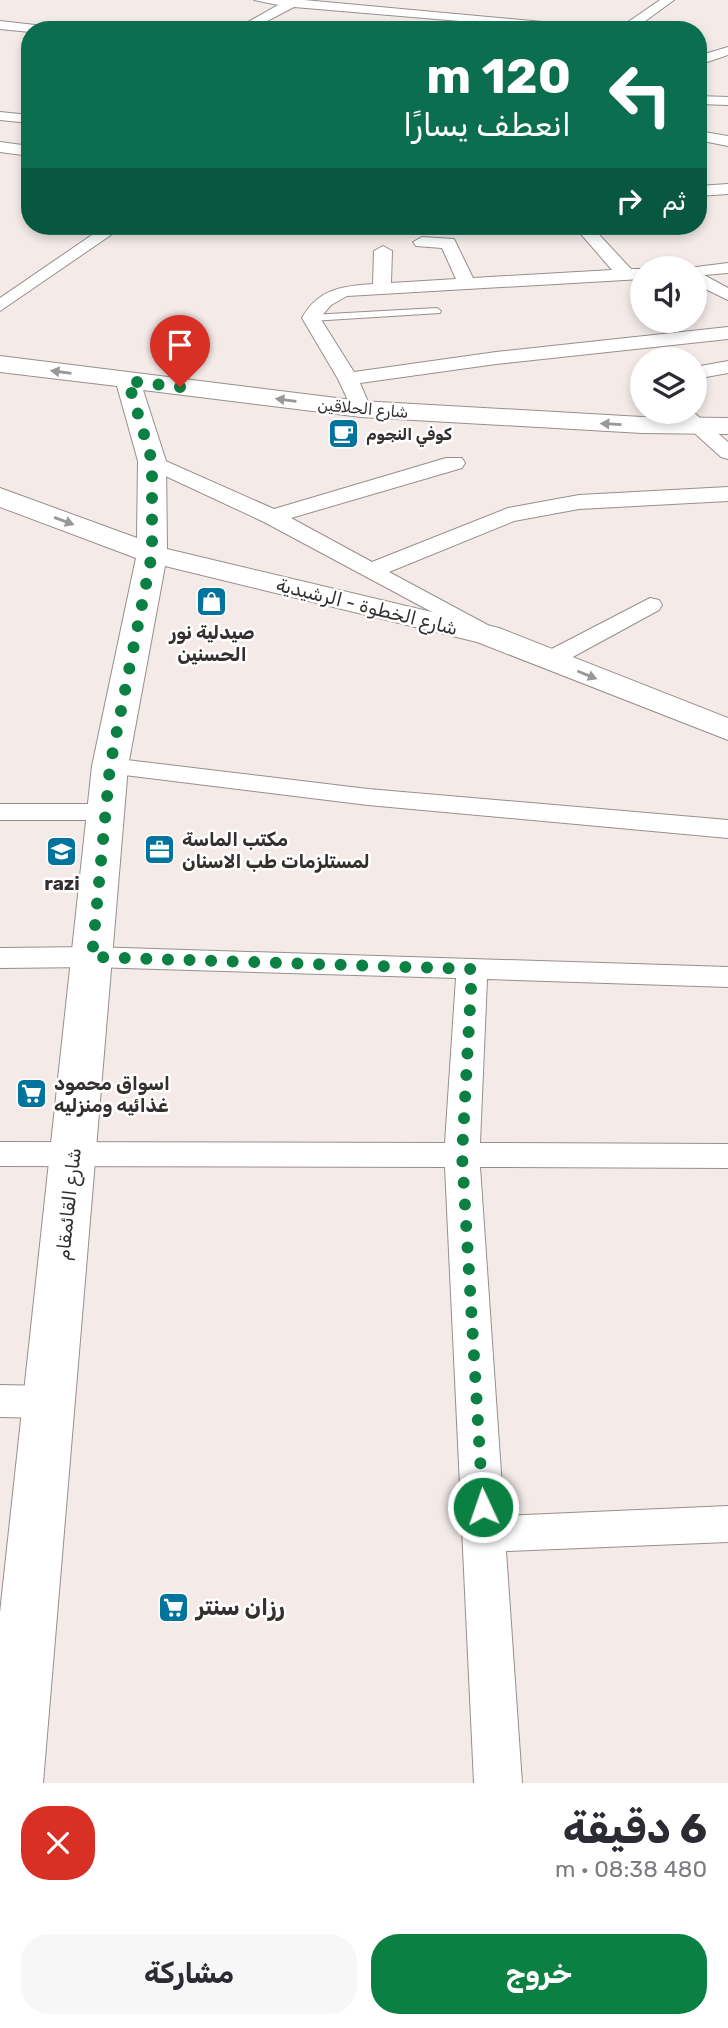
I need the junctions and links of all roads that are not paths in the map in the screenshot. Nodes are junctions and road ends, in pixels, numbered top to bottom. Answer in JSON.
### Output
{"nodes":[{"id":1,"x":260,"y":0,"type":"edge"},
{"id":2,"x":475,"y":0,"type":"edge"},
{"id":3,"x":668,"y":0,"type":"edge"},
{"id":4,"x":292,"y":3,"type":"junction"},
{"id":5,"x":372,"y":4,"type":"edge"},
{"id":6,"x":441,"y":14,"type":"junction"},
{"id":7,"x":460,"y":16,"type":"junction"},
{"id":8,"x":257,"y":21,"type":"edge"},
{"id":9,"x":430,"y":21,"type":"edge"},
{"id":10,"x":515,"y":21,"type":"edge"},
{"id":11,"x":637,"y":21,"type":"edge"},
{"id":12,"x":0,"y":25,"type":"edge"},
{"id":13,"x":21,"y":27,"type":"edge"},
{"id":14,"x":708,"y":42,"type":"dead end"},
{"id":15,"x":728,"y":45,"type":"edge"},
{"id":16,"x":728,"y":51,"type":"edge"},
{"id":17,"x":707,"y":58,"type":"edge"},
{"id":18,"x":707,"y":101,"type":"edge"},
{"id":19,"x":728,"y":102,"type":"edge"},
{"id":20,"x":0,"y":116,"type":"edge"},
{"id":21,"x":21,"y":119,"type":"edge"},
{"id":22,"x":707,"y":137,"type":"edge"},
{"id":23,"x":728,"y":141,"type":"edge"},
{"id":24,"x":0,"y":147,"type":"edge"},
{"id":25,"x":21,"y":150,"type":"edge"},
{"id":26,"x":21,"y":152,"type":"edge"},
{"id":27,"x":0,"y":160,"type":"edge"},
{"id":28,"x":728,"y":189,"type":"edge"},
{"id":29,"x":707,"y":190,"type":"edge"},
{"id":30,"x":103,"y":235,"type":"edge"},
{"id":31,"x":592,"y":235,"type":"edge"},
{"id":32,"x":422,"y":242,"type":"dead end"},
{"id":33,"x":383,"y":251,"type":"dead end"},
{"id":34,"x":728,"y":268,"type":"edge"},
{"id":35,"x":707,"y":269,"type":"edge"},
{"id":36,"x":630,"y":270,"type":"edge"},
{"id":37,"x":630,"y":275,"type":"edge"},
{"id":38,"x":707,"y":284,"type":"edge"},
{"id":39,"x":468,"y":286,"type":"junction"},
{"id":40,"x":382,"y":290,"type":"junction"},
{"id":41,"x":728,"y":295,"type":"edge"},
{"id":42,"x":0,"y":306,"type":"edge"},
{"id":43,"x":437,"y":311,"type":"dead end"},
{"id":44,"x":311,"y":318,"type":"junction"},
{"id":45,"x":728,"y":334,"type":"edge"},
{"id":46,"x":0,"y":364,"type":"edge"},
{"id":47,"x":728,"y":368,"type":"edge"},
{"id":48,"x":707,"y":371,"type":"edge"},
{"id":49,"x":348,"y":379,"type":"junction"},
{"id":50,"x":128,"y":381,"type":"junction"},
{"id":51,"x":361,"y":409,"type":"junction"},
{"id":52,"x":630,"y":416,"type":"edge"},
{"id":53,"x":707,"y":421,"type":"edge"},
{"id":54,"x":697,"y":424,"type":"edge"},
{"id":55,"x":728,"y":425,"type":"edge"},
{"id":56,"x":728,"y":453,"type":"edge"},
{"id":57,"x":152,"y":461,"type":"junction"},
{"id":58,"x":454,"y":463,"type":"dead end"},
{"id":59,"x":728,"y":494,"type":"edge"},
{"id":60,"x":0,"y":497,"type":"edge"},
{"id":61,"x":272,"y":517,"type":"junction"},
{"id":62,"x":152,"y":554,"type":"junction"},
{"id":63,"x":369,"y":571,"type":"junction"},
{"id":64,"x":650,"y":605,"type":"dead end"},
{"id":65,"x":488,"y":635,"type":"junction"},
{"id":66,"x":549,"y":660,"type":"junction"},
{"id":67,"x":728,"y":730,"type":"edge"},
{"id":68,"x":110,"y":766,"type":"junction"},
{"id":69,"x":0,"y":812,"type":"edge"},
{"id":70,"x":106,"y":812,"type":"junction"},
{"id":71,"x":728,"y":829,"type":"edge"},
{"id":72,"x":92,"y":957,"type":"junction"},
{"id":73,"x":0,"y":958,"type":"edge"},
{"id":74,"x":472,"y":969,"type":"junction"},
{"id":75,"x":728,"y":977,"type":"edge"},
{"id":76,"x":0,"y":1154,"type":"edge"},
{"id":77,"x":72,"y":1154,"type":"junction"},
{"id":78,"x":462,"y":1155,"type":"junction"},
{"id":79,"x":728,"y":1156,"type":"edge"},
{"id":80,"x":0,"y":1401,"type":"edge"},
{"id":81,"x":49,"y":1402,"type":"junction"},
{"id":82,"x":728,"y":1524,"type":"edge"},
{"id":83,"x":484,"y":1534,"type":"junction"},
{"id":84,"x":14,"y":1611,"type":"edge"},
{"id":85,"x":12,"y":1783,"type":"edge"},
{"id":86,"x":498,"y":1783,"type":"edge"}],
"edges":[{"from":1,"to":4,"type":"street"},
{"from":2,"to":7,"type":"street"},
{"from":3,"to":11,"type":"street"},
{"from":4,"to":5,"type":"street"},
{"from":4,"to":8,"type":"street"},
{"from":5,"to":6,"type":"street"},
{"from":6,"to":7,"type":"street"},
{"from":6,"to":9,"type":"street"},
{"from":7,"to":10,"type":"street"},
{"from":12,"to":13,"type":"street"},
{"from":14,"to":15,"type":"street"},
{"from":16,"to":17,"type":"street"},
{"from":18,"to":19,"type":"street"},
{"from":20,"to":21,"type":"street"},
{"from":22,"to":23,"type":"street"},
{"from":24,"to":25,"type":"street"},
{"from":26,"to":27,"type":"street"},
{"from":28,"to":29,"type":"street"},
{"from":30,"to":42,"type":"street"},
{"from":31,"to":36,"type":"street"},
{"from":32,"to":39,"type":"street"},
{"from":33,"to":40,"type":"street"},
{"from":34,"to":35,"type":"street"},
{"from":37,"to":39,"type":"street"},
{"from":38,"to":41,"type":"street"},
{"from":39,"to":40,"type":"street"},
{"from":40,"to":44,"type":"street"},
{"from":43,"to":44,"type":"lane"},
{"from":44,"to":49,"type":"street"},
{"from":45,"to":49,"type":"street"},
{"from":50,"to":46,"type":"street","name":"شارع الحلاقين","one_way":true},
{"from":47,"to":48,"type":"street"},
{"from":49,"to":51,"type":"street"},
{"from":51,"to":50,"type":"street","name":"شارع الحلاقين","one_way":true},
{"from":50,"to":57,"type":"street","name":"شارع القائمقام"},
{"from":52,"to":51,"type":"street","name":"شارع الحلاقين","one_way":true},
{"from":53,"to":55,"type":"street","name":"شارع الحلاقين"},
{"from":54,"to":56,"type":"street"},
{"from":57,"to":61,"type":"street"},
{"from":57,"to":62,"type":"street","name":"شارع القائمقام"},
{"from":58,"to":61,"type":"street"},
{"from":59,"to":63,"type":"street"},
{"from":60,"to":62,"type":"street","name":"شارع الخطوة - الرشيدية","one_way":true},
{"from":61,"to":63,"type":"street"},
{"from":62,"to":65,"type":"street","name":"شارع الخطوة - الرشيدية"},
{"from":62,"to":68,"type":"street","name":"شارع القائمقام"},
{"from":63,"to":65,"type":"street"},
{"from":64,"to":66,"type":"street"},
{"from":65,"to":66,"type":"street","name":"شارع الخطوة - الرشيدية"},
{"from":66,"to":67,"type":"street","name":"شارع الخطوة - الرشيدية","one_way":true},
{"from":68,"to":70,"type":"street","name":"شارع القائمقام"},
{"from":68,"to":71,"type":"street"},
{"from":69,"to":70,"type":"street"},
{"from":70,"to":72,"type":"street","name":"شارع القائمقام"},
{"from":72,"to":73,"type":"street"},
{"from":72,"to":74,"type":"street"},
{"from":72,"to":77,"type":"street","name":"شارع القائمقام"},
{"from":74,"to":75,"type":"street"},
{"from":74,"to":78,"type":"street"},
{"from":76,"to":77,"type":"street"},
{"from":77,"to":78,"type":"street"},
{"from":77,"to":81,"type":"street","name":"شارع القائمقام"},
{"from":78,"to":79,"type":"street"},
{"from":78,"to":83,"type":"street"},
{"from":80,"to":81,"type":"street"},
{"from":81,"to":84,"type":"street","name":"شارع القائمقام"},
{"from":82,"to":83,"type":"street"},
{"from":83,"to":86,"type":"street"},
{"from":84,"to":85,"type":"street","name":"شارع القائمقام"}]}
